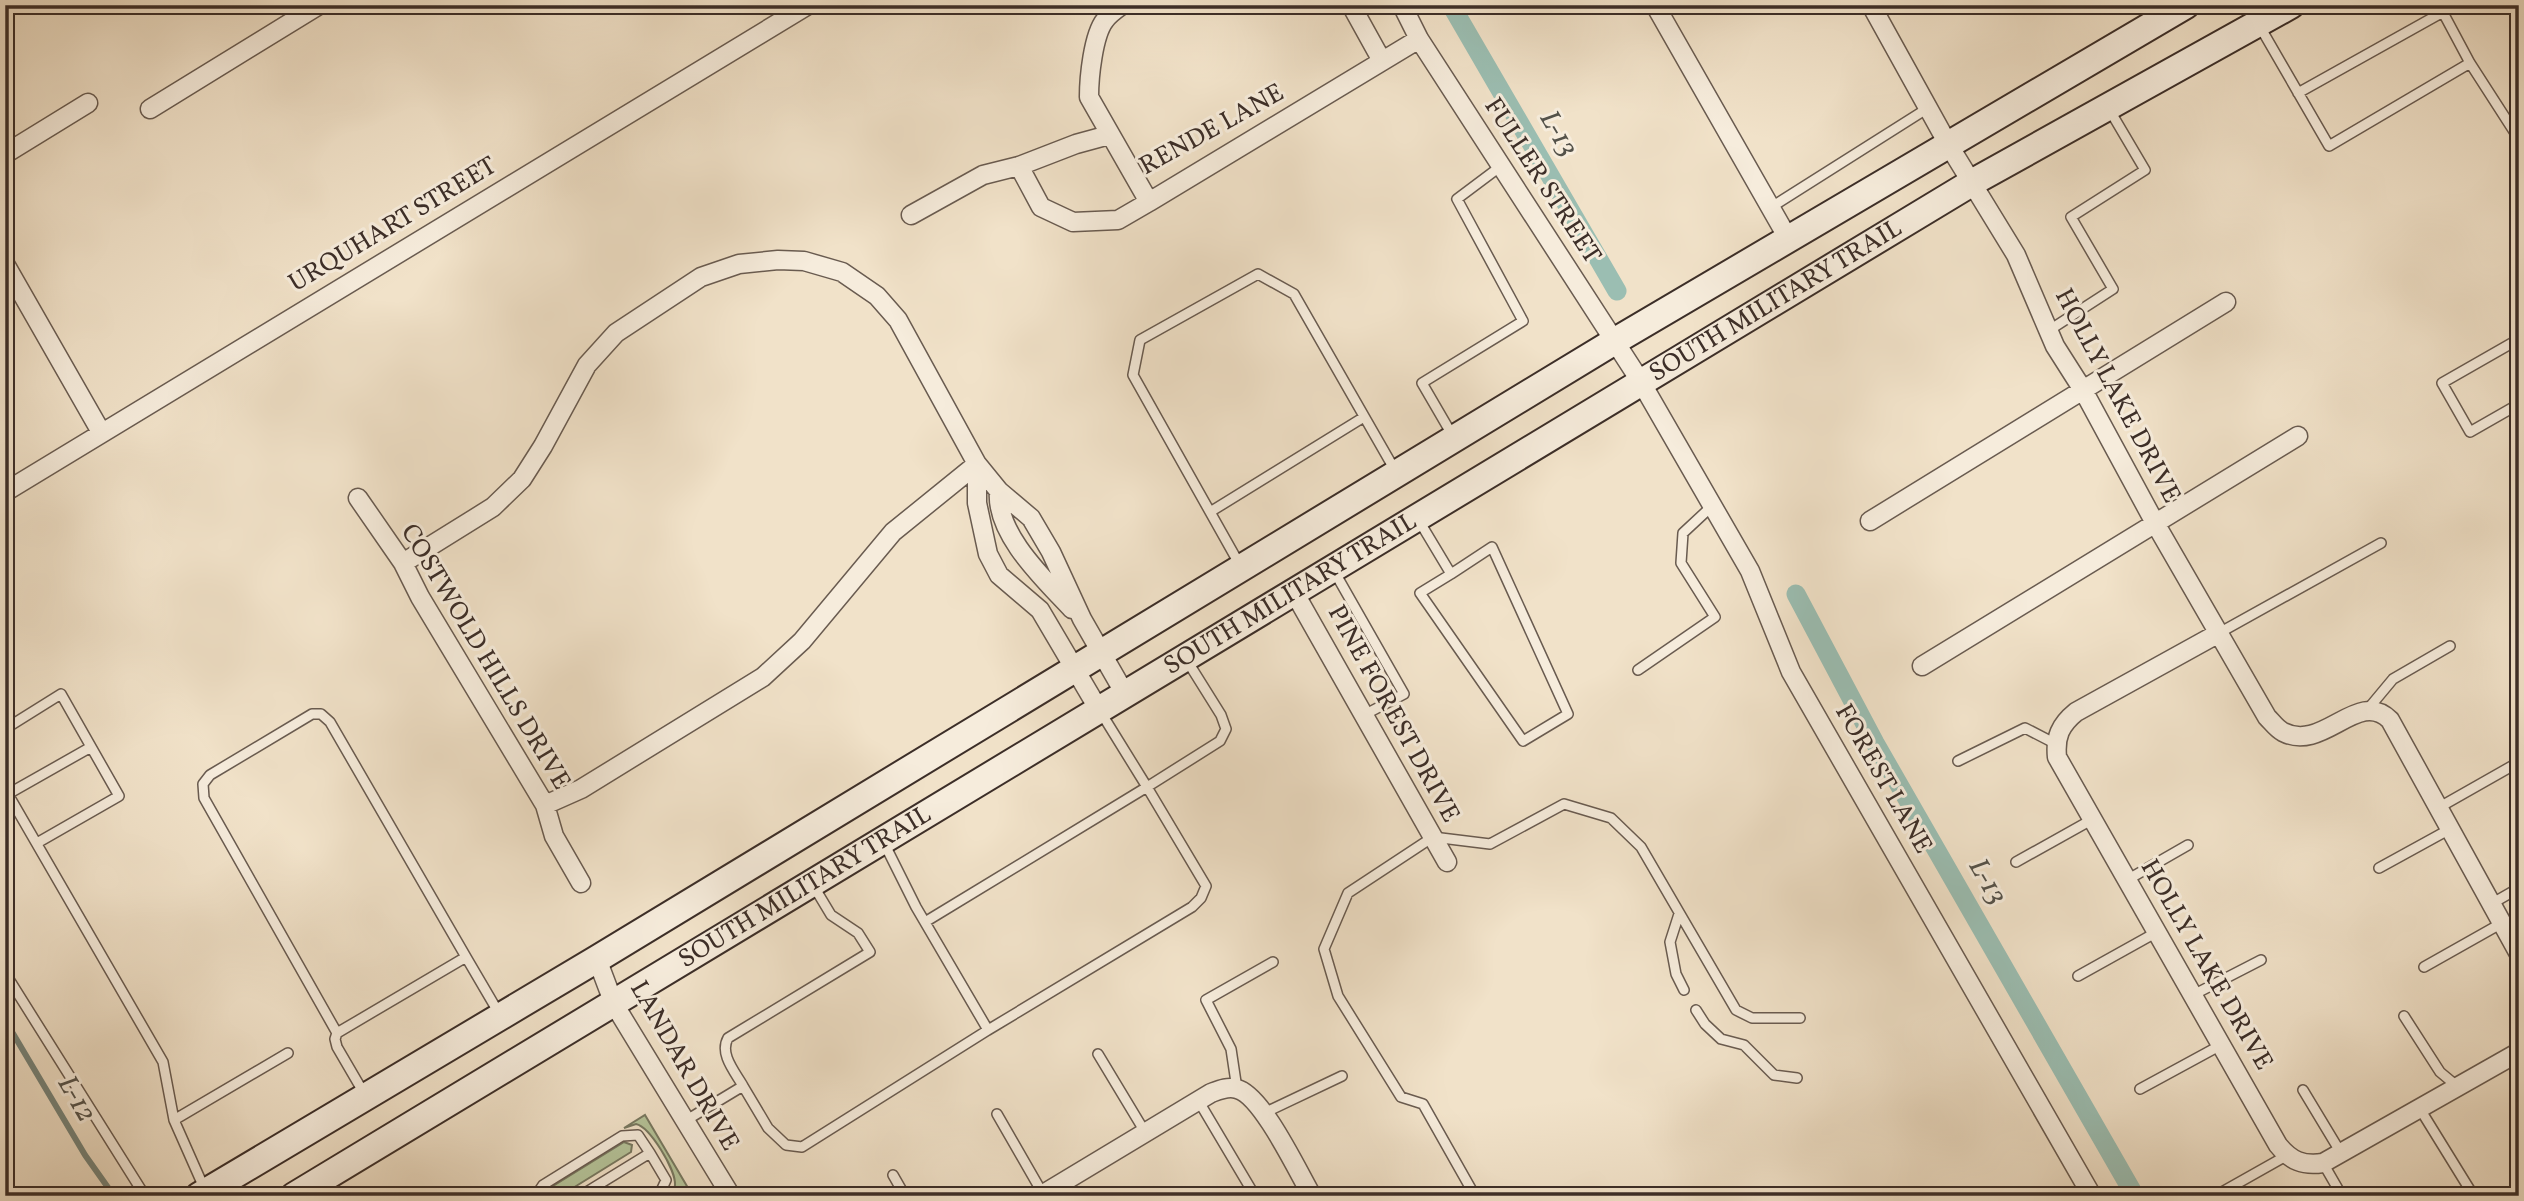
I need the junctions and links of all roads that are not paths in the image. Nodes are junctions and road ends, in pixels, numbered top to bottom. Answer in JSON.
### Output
{"nodes":[{"id":1,"x":319,"y":5,"type":"edge"},
{"id":2,"x":808,"y":5,"type":"edge"},
{"id":3,"x":1122,"y":5,"type":"edge"},
{"id":4,"x":1351,"y":5,"type":"edge"},
{"id":5,"x":1402,"y":5,"type":"edge"},
{"id":6,"x":1655,"y":5,"type":"edge"},
{"id":7,"x":1871,"y":5,"type":"edge"},
{"id":8,"x":2186,"y":5,"type":"edge"},
{"id":9,"x":2291,"y":5,"type":"edge"},
{"id":10,"x":2441,"y":8,"type":"edge"},
{"id":11,"x":2258,"y":24,"type":"junction"},
{"id":12,"x":1419,"y":39,"type":"junction"},
{"id":13,"x":1382,"y":61,"type":"junction"},
{"id":14,"x":2470,"y":63,"type":"junction"},
{"id":15,"x":2298,"y":93,"type":"junction"},
{"id":16,"x":88,"y":103,"type":"dead end"},
{"id":17,"x":2108,"y":107,"type":"junction"},
{"id":18,"x":1928,"y":108,"type":"junction"},
{"id":19,"x":150,"y":109,"type":"dead end"},
{"id":20,"x":1110,"y":135,"type":"junction"},
{"id":21,"x":2519,"y":135,"type":"edge"},
{"id":22,"x":1948,"y":144,"type":"junction"},
{"id":23,"x":5,"y":154,"type":"edge"},
{"id":24,"x":1020,"y":166,"type":"junction"},
{"id":25,"x":1501,"y":166,"type":"junction"},
{"id":26,"x":1973,"y":182,"type":"junction"},
{"id":27,"x":1149,"y":202,"type":"junction"},
{"id":28,"x":1770,"y":208,"type":"junction"},
{"id":29,"x":911,"y":215,"type":"dead end"},
{"id":30,"x":1789,"y":240,"type":"junction"},
{"id":31,"x":5,"y":264,"type":"edge"},
{"id":32,"x":2226,"y":302,"type":"dead end"},
{"id":33,"x":2048,"y":331,"type":"junction"},
{"id":34,"x":2519,"y":338,"type":"edge"},
{"id":35,"x":1615,"y":341,"type":"junction"},
{"id":36,"x":1641,"y":382,"type":"junction"},
{"id":37,"x":2083,"y":390,"type":"junction"},
{"id":38,"x":2519,"y":404,"type":"edge"},
{"id":39,"x":1364,"y":417,"type":"junction"},
{"id":40,"x":101,"y":432,"type":"junction"},
{"id":41,"x":2298,"y":436,"type":"dead end"},
{"id":42,"x":1454,"y":438,"type":"junction"},
{"id":43,"x":977,"y":464,"type":"junction"},
{"id":44,"x":1397,"y":473,"type":"junction"},
{"id":45,"x":999,"y":491,"type":"junction"},
{"id":46,"x":5,"y":492,"type":"edge"},
{"id":47,"x":358,"y":498,"type":"dead end"},
{"id":48,"x":1712,"y":506,"type":"junction"},
{"id":49,"x":1210,"y":512,"type":"junction"},
{"id":50,"x":1417,"y":518,"type":"junction"},
{"id":51,"x":1870,"y":521,"type":"dead end"},
{"id":52,"x":1006,"y":523,"type":"junction"},
{"id":53,"x":2155,"y":523,"type":"junction"},
{"id":54,"x":982,"y":525,"type":"junction"},
{"id":55,"x":2381,"y":543,"type":"dead end"},
{"id":56,"x":403,"y":563,"type":"junction"},
{"id":57,"x":1242,"y":568,"type":"junction"},
{"id":58,"x":1333,"y":568,"type":"junction"},
{"id":59,"x":1451,"y":574,"type":"junction"},
{"id":60,"x":1294,"y":592,"type":"junction"},
{"id":61,"x":1082,"y":619,"type":"junction"},
{"id":62,"x":2219,"y":633,"type":"junction"},
{"id":63,"x":2450,"y":646,"type":"dead end"},
{"id":64,"x":1102,"y":653,"type":"junction"},
{"id":65,"x":1185,"y":658,"type":"junction"},
{"id":66,"x":1922,"y":666,"type":"dead end"},
{"id":67,"x":1076,"y":668,"type":"junction"},
{"id":68,"x":1638,"y":670,"type":"dead end"},
{"id":69,"x":1125,"y":694,"type":"junction"},
{"id":70,"x":2368,"y":709,"type":"junction"},
{"id":71,"x":1100,"y":710,"type":"junction"},
{"id":72,"x":1364,"y":715,"type":"junction"},
{"id":73,"x":5,"y":729,"type":"edge"},
{"id":74,"x":2056,"y":744,"type":"junction"},
{"id":75,"x":91,"y":747,"type":"junction"},
{"id":76,"x":1958,"y":761,"type":"dead end"},
{"id":77,"x":2512,"y":766,"type":"dead end"},
{"id":78,"x":1147,"y":787,"type":"junction"},
{"id":79,"x":7,"y":792,"type":"edge"},
{"id":80,"x":545,"y":805,"type":"junction"},
{"id":81,"x":2438,"y":808,"type":"junction"},
{"id":82,"x":2093,"y":819,"type":"junction"},
{"id":83,"x":2450,"y":829,"type":"junction"},
{"id":84,"x":1433,"y":837,"type":"junction"},
{"id":85,"x":883,"y":841,"type":"junction"},
{"id":86,"x":37,"y":843,"type":"junction"},
{"id":87,"x":2188,"y":845,"type":"dead end"},
{"id":88,"x":1447,"y":862,"type":"dead end"},
{"id":89,"x":2016,"y":862,"type":"dead end"},
{"id":90,"x":2379,"y":868,"type":"dead end"},
{"id":91,"x":2127,"y":880,"type":"junction"},
{"id":92,"x":581,"y":883,"type":"dead end"},
{"id":93,"x":812,"y":884,"type":"junction"},
{"id":94,"x":2519,"y":888,"type":"edge"},
{"id":95,"x":2491,"y":904,"type":"junction"},
{"id":96,"x":1679,"y":914,"type":"junction"},
{"id":97,"x":925,"y":922,"type":"junction"},
{"id":98,"x":2502,"y":923,"type":"junction"},
{"id":99,"x":2157,"y":932,"type":"junction"},
{"id":100,"x":2519,"y":954,"type":"edge"},
{"id":101,"x":466,"y":957,"type":"junction"},
{"id":102,"x":597,"y":959,"type":"junction"},
{"id":103,"x":2261,"y":960,"type":"dead end"},
{"id":104,"x":1273,"y":962,"type":"dead end"},
{"id":105,"x":2424,"y":967,"type":"dead end"},
{"id":106,"x":5,"y":973,"type":"edge"},
{"id":107,"x":2078,"y":976,"type":"dead end"},
{"id":108,"x":1684,"y":990,"type":"dead end"},
{"id":109,"x":2193,"y":995,"type":"junction"},
{"id":110,"x":614,"y":1004,"type":"junction"},
{"id":111,"x":1696,"y":1010,"type":"dead end"},
{"id":112,"x":501,"y":1016,"type":"junction"},
{"id":113,"x":2404,"y":1016,"type":"dead end"},
{"id":114,"x":1800,"y":1018,"type":"dead end"},
{"id":115,"x":988,"y":1030,"type":"junction"},
{"id":116,"x":337,"y":1033,"type":"junction"},
{"id":117,"x":2221,"y":1045,"type":"junction"},
{"id":118,"x":2519,"y":1052,"type":"edge"},
{"id":119,"x":288,"y":1053,"type":"dead end"},
{"id":120,"x":1098,"y":1054,"type":"dead end"},
{"id":121,"x":1342,"y":1076,"type":"dead end"},
{"id":122,"x":1797,"y":1078,"type":"dead end"},
{"id":123,"x":743,"y":1086,"type":"junction"},
{"id":124,"x":2458,"y":1087,"type":"junction"},
{"id":125,"x":1237,"y":1089,"type":"junction"},
{"id":126,"x":2140,"y":1089,"type":"dead end"},
{"id":127,"x":2303,"y":1090,"type":"dead end"},
{"id":128,"x":366,"y":1096,"type":"junction"},
{"id":129,"x":1198,"y":1100,"type":"junction"},
{"id":130,"x":2420,"y":1109,"type":"junction"},
{"id":131,"x":1264,"y":1113,"type":"junction"},
{"id":132,"x":997,"y":1114,"type":"dead end"},
{"id":133,"x":174,"y":1120,"type":"junction"},
{"id":134,"x":685,"y":1121,"type":"junction"},
{"id":135,"x":1145,"y":1132,"type":"junction"},
{"id":136,"x":650,"y":1153,"type":"junction"},
{"id":137,"x":2341,"y":1153,"type":"junction"},
{"id":138,"x":2286,"y":1156,"type":"junction"},
{"id":139,"x":2323,"y":1163,"type":"junction"},
{"id":140,"x":893,"y":1175,"type":"dead end"},
{"id":141,"x":2470,"y":1190,"type":"dead end"},
{"id":142,"x":722,"y":1193,"type":"edge"},
{"id":143,"x":202,"y":1194,"type":"edge"},
{"id":144,"x":1042,"y":1195,"type":"edge"},
{"id":145,"x":145,"y":1196,"type":"edge"},
{"id":146,"x":294,"y":1196,"type":"edge"},
{"id":147,"x":539,"y":1196,"type":"edge"},
{"id":148,"x":580,"y":1196,"type":"edge"},
{"id":149,"x":656,"y":1196,"type":"edge"},
{"id":150,"x":905,"y":1196,"type":"edge"},
{"id":151,"x":1255,"y":1196,"type":"edge"},
{"id":152,"x":1312,"y":1196,"type":"edge"},
{"id":153,"x":1475,"y":1196,"type":"edge"},
{"id":154,"x":2092,"y":1196,"type":"edge"},
{"id":155,"x":2215,"y":1196,"type":"edge"},
{"id":156,"x":2342,"y":1196,"type":"edge"}],
"edges":[{"from":1,"to":19,"type":"street"},
{"from":2,"to":40,"type":"street","name":"URQUHART STREET"},
{"from":3,"to":20,"type":"street","name":"RENDE LANE"},
{"from":4,"to":13,"type":"street"},
{"from":5,"to":12,"type":"street","name":"FULLER STREET"},
{"from":6,"to":28,"type":"street"},
{"from":7,"to":18,"type":"street","name":"HOLLY LAKE DRIVE"},
{"from":8,"to":22,"type":"main road","name":"SOUTH MILITARY TRAIL"},
{"from":9,"to":11,"type":"main road","name":"SOUTH MILITARY TRAIL"},
{"from":10,"to":14,"type":"lane"},
{"from":10,"to":15,"type":"lane"},
{"from":11,"to":15,"type":"lane"},
{"from":11,"to":17,"type":"main road","name":"SOUTH MILITARY TRAIL"},
{"from":12,"to":13,"type":"street","name":"RENDE LANE"},
{"from":12,"to":25,"type":"street","name":"FULLER STREET"},
{"from":13,"to":27,"type":"street","name":"RENDE LANE"},
{"from":14,"to":15,"type":"lane"},
{"from":14,"to":21,"type":"lane"},
{"from":16,"to":23,"type":"street"},
{"from":17,"to":26,"type":"main road","name":"SOUTH MILITARY TRAIL"},
{"from":17,"to":33,"type":"lane"},
{"from":18,"to":22,"type":"street","name":"HOLLY LAKE DRIVE"},
{"from":18,"to":28,"type":"lane"},
{"from":20,"to":24,"type":"street"},
{"from":20,"to":27,"type":"street","name":"RENDE LANE"},
{"from":22,"to":26,"type":"street","name":"HOLLY LAKE DRIVE"},
{"from":22,"to":30,"type":"main road","name":"SOUTH MILITARY TRAIL"},
{"from":24,"to":27,"type":"street"},
{"from":24,"to":29,"type":"street"},
{"from":25,"to":35,"type":"street","name":"FULLER STREET"},
{"from":25,"to":42,"type":"lane"},
{"from":26,"to":33,"type":"street","name":"HOLLY LAKE DRIVE"},
{"from":26,"to":36,"type":"main road","name":"SOUTH MILITARY TRAIL"},
{"from":28,"to":30,"type":"street"},
{"from":30,"to":35,"type":"main road","name":"SOUTH MILITARY TRAIL"},
{"from":31,"to":40,"type":"street"},
{"from":32,"to":37,"type":"street"},
{"from":33,"to":37,"type":"street","name":"HOLLY LAKE DRIVE"},
{"from":34,"to":38,"type":"lane"},
{"from":35,"to":36,"type":"street","name":"FULLER STREET"},
{"from":35,"to":42,"type":"main road","name":"SOUTH MILITARY TRAIL"},
{"from":36,"to":48,"type":"street","name":"FOREST LANE"},
{"from":36,"to":50,"type":"main road","name":"SOUTH MILITARY TRAIL"},
{"from":37,"to":51,"type":"street"},
{"from":37,"to":53,"type":"street","name":"HOLLY LAKE DRIVE"},
{"from":39,"to":44,"type":"lane"},
{"from":39,"to":49,"type":"lane"},
{"from":39,"to":49,"type":"lane"},
{"from":40,"to":46,"type":"street","name":"URQUHART STREET"},
{"from":41,"to":53,"type":"street"},
{"from":42,"to":44,"type":"main road","name":"SOUTH MILITARY TRAIL"},
{"from":43,"to":45,"type":"street"},
{"from":43,"to":54,"type":"street"},
{"from":43,"to":56,"type":"street"},
{"from":43,"to":80,"type":"street"},
{"from":44,"to":57,"type":"main road","name":"SOUTH MILITARY TRAIL"},
{"from":45,"to":52,"type":"street"},
{"from":45,"to":61,"type":"street"},
{"from":47,"to":56,"type":"street","name":"COSTWOLD HILLS DRIVE"},
{"from":48,"to":68,"type":"lane"},
{"from":48,"to":154,"type":"street","name":"FOREST LANE"},
{"from":49,"to":57,"type":"lane"},
{"from":50,"to":58,"type":"main road","name":"SOUTH MILITARY TRAIL"},
{"from":50,"to":59,"type":"lane"},
{"from":52,"to":54,"type":"street"},
{"from":52,"to":61,"type":"street"},
{"from":53,"to":62,"type":"street","name":"HOLLY LAKE DRIVE"},
{"from":53,"to":66,"type":"street"},
{"from":54,"to":67,"type":"street"},
{"from":55,"to":62,"type":"lane"},
{"from":56,"to":80,"type":"street","name":"COSTWOLD HILLS DRIVE"},
{"from":57,"to":64,"type":"main road","name":"SOUTH MILITARY TRAIL"},
{"from":58,"to":60,"type":"main road","name":"SOUTH MILITARY TRAIL"},
{"from":58,"to":72,"type":"lane"},
{"from":59,"to":59,"type":"lane"},
{"from":60,"to":65,"type":"main road","name":"SOUTH MILITARY TRAIL"},
{"from":60,"to":72,"type":"street","name":"PINE FOREST DRIVE"},
{"from":61,"to":64,"type":"street"},
{"from":62,"to":70,"type":"street","name":"HOLLY LAKE DRIVE"},
{"from":62,"to":74,"type":"street"},
{"from":63,"to":70,"type":"lane"},
{"from":64,"to":67,"type":"main road","name":"SOUTH MILITARY TRAIL"},
{"from":64,"to":69,"type":"street"},
{"from":65,"to":69,"type":"main road","name":"SOUTH MILITARY TRAIL"},
{"from":65,"to":78,"type":"lane"},
{"from":67,"to":71,"type":"street"},
{"from":67,"to":102,"type":"main road","name":"SOUTH MILITARY TRAIL"},
{"from":69,"to":71,"type":"main road","name":"SOUTH MILITARY TRAIL"},
{"from":70,"to":81,"type":"street"},
{"from":71,"to":78,"type":"lane"},
{"from":71,"to":85,"type":"main road","name":"SOUTH MILITARY TRAIL"},
{"from":72,"to":84,"type":"street","name":"PINE FOREST DRIVE"},
{"from":73,"to":75,"type":"lane"},
{"from":74,"to":76,"type":"lane"},
{"from":74,"to":82,"type":"street","name":"HOLLY LAKE DRIVE"},
{"from":75,"to":79,"type":"lane"},
{"from":75,"to":86,"type":"lane"},
{"from":77,"to":81,"type":"lane"},
{"from":78,"to":97,"type":"lane"},
{"from":78,"to":115,"type":"lane"},
{"from":79,"to":86,"type":"lane"},
{"from":80,"to":92,"type":"street","name":"COSTWOLD HILLS DRIVE"},
{"from":81,"to":83,"type":"street"},
{"from":82,"to":89,"type":"lane"},
{"from":82,"to":91,"type":"street","name":"HOLLY LAKE DRIVE"},
{"from":83,"to":90,"type":"lane"},
{"from":83,"to":95,"type":"street"},
{"from":84,"to":88,"type":"street","name":"PINE FOREST DRIVE"},
{"from":84,"to":96,"type":"lane"},
{"from":84,"to":153,"type":"lane"},
{"from":85,"to":93,"type":"main road","name":"SOUTH MILITARY TRAIL"},
{"from":85,"to":97,"type":"lane"},
{"from":86,"to":133,"type":"lane"},
{"from":87,"to":91,"type":"lane"},
{"from":91,"to":99,"type":"street","name":"HOLLY LAKE DRIVE"},
{"from":93,"to":110,"type":"main road","name":"SOUTH MILITARY TRAIL"},
{"from":93,"to":123,"type":"lane"},
{"from":94,"to":95,"type":"lane"},
{"from":95,"to":98,"type":"street"},
{"from":96,"to":108,"type":"lane"},
{"from":96,"to":114,"type":"lane"},
{"from":97,"to":115,"type":"lane"},
{"from":98,"to":100,"type":"street"},
{"from":98,"to":105,"type":"lane"},
{"from":99,"to":107,"type":"lane"},
{"from":99,"to":109,"type":"street","name":"HOLLY LAKE DRIVE"},
{"from":101,"to":112,"type":"lane"},
{"from":101,"to":116,"type":"lane"},
{"from":101,"to":116,"type":"lane"},
{"from":102,"to":110,"type":"street","name":"LANDAR DRIVE"},
{"from":102,"to":112,"type":"main road","name":"SOUTH MILITARY TRAIL"},
{"from":103,"to":109,"type":"lane"},
{"from":104,"to":125,"type":"lane"},
{"from":106,"to":145,"type":"lane"},
{"from":109,"to":117,"type":"street","name":"HOLLY LAKE DRIVE"},
{"from":110,"to":134,"type":"street","name":"LANDAR DRIVE"},
{"from":110,"to":146,"type":"main road","name":"SOUTH MILITARY TRAIL"},
{"from":111,"to":122,"type":"lane"},
{"from":112,"to":128,"type":"main road","name":"SOUTH MILITARY TRAIL"},
{"from":113,"to":124,"type":"lane"},
{"from":115,"to":123,"type":"lane"},
{"from":116,"to":128,"type":"lane"},
{"from":117,"to":126,"type":"lane"},
{"from":117,"to":138,"type":"street","name":"HOLLY LAKE DRIVE"},
{"from":118,"to":124,"type":"street"},
{"from":119,"to":133,"type":"lane"},
{"from":120,"to":135,"type":"lane"},
{"from":121,"to":131,"type":"lane"},
{"from":123,"to":134,"type":"lane"},
{"from":124,"to":130,"type":"street"},
{"from":125,"to":129,"type":"street"},
{"from":125,"to":131,"type":"street"},
{"from":127,"to":137,"type":"lane"},
{"from":128,"to":143,"type":"main road","name":"SOUTH MILITARY TRAIL"},
{"from":129,"to":135,"type":"street"},
{"from":129,"to":151,"type":"lane"},
{"from":130,"to":137,"type":"street"},
{"from":130,"to":141,"type":"lane"},
{"from":131,"to":152,"type":"street"},
{"from":132,"to":144,"type":"lane"},
{"from":133,"to":143,"type":"lane"},
{"from":134,"to":142,"type":"street","name":"LANDAR DRIVE"},
{"from":135,"to":144,"type":"street"},
{"from":136,"to":147,"type":"lane"},
{"from":136,"to":148,"type":"lane"},
{"from":136,"to":149,"type":"lane"},
{"from":137,"to":139,"type":"street"},
{"from":138,"to":139,"type":"street"},
{"from":138,"to":155,"type":"lane"},
{"from":139,"to":156,"type":"lane"},
{"from":140,"to":150,"type":"lane"}]}
